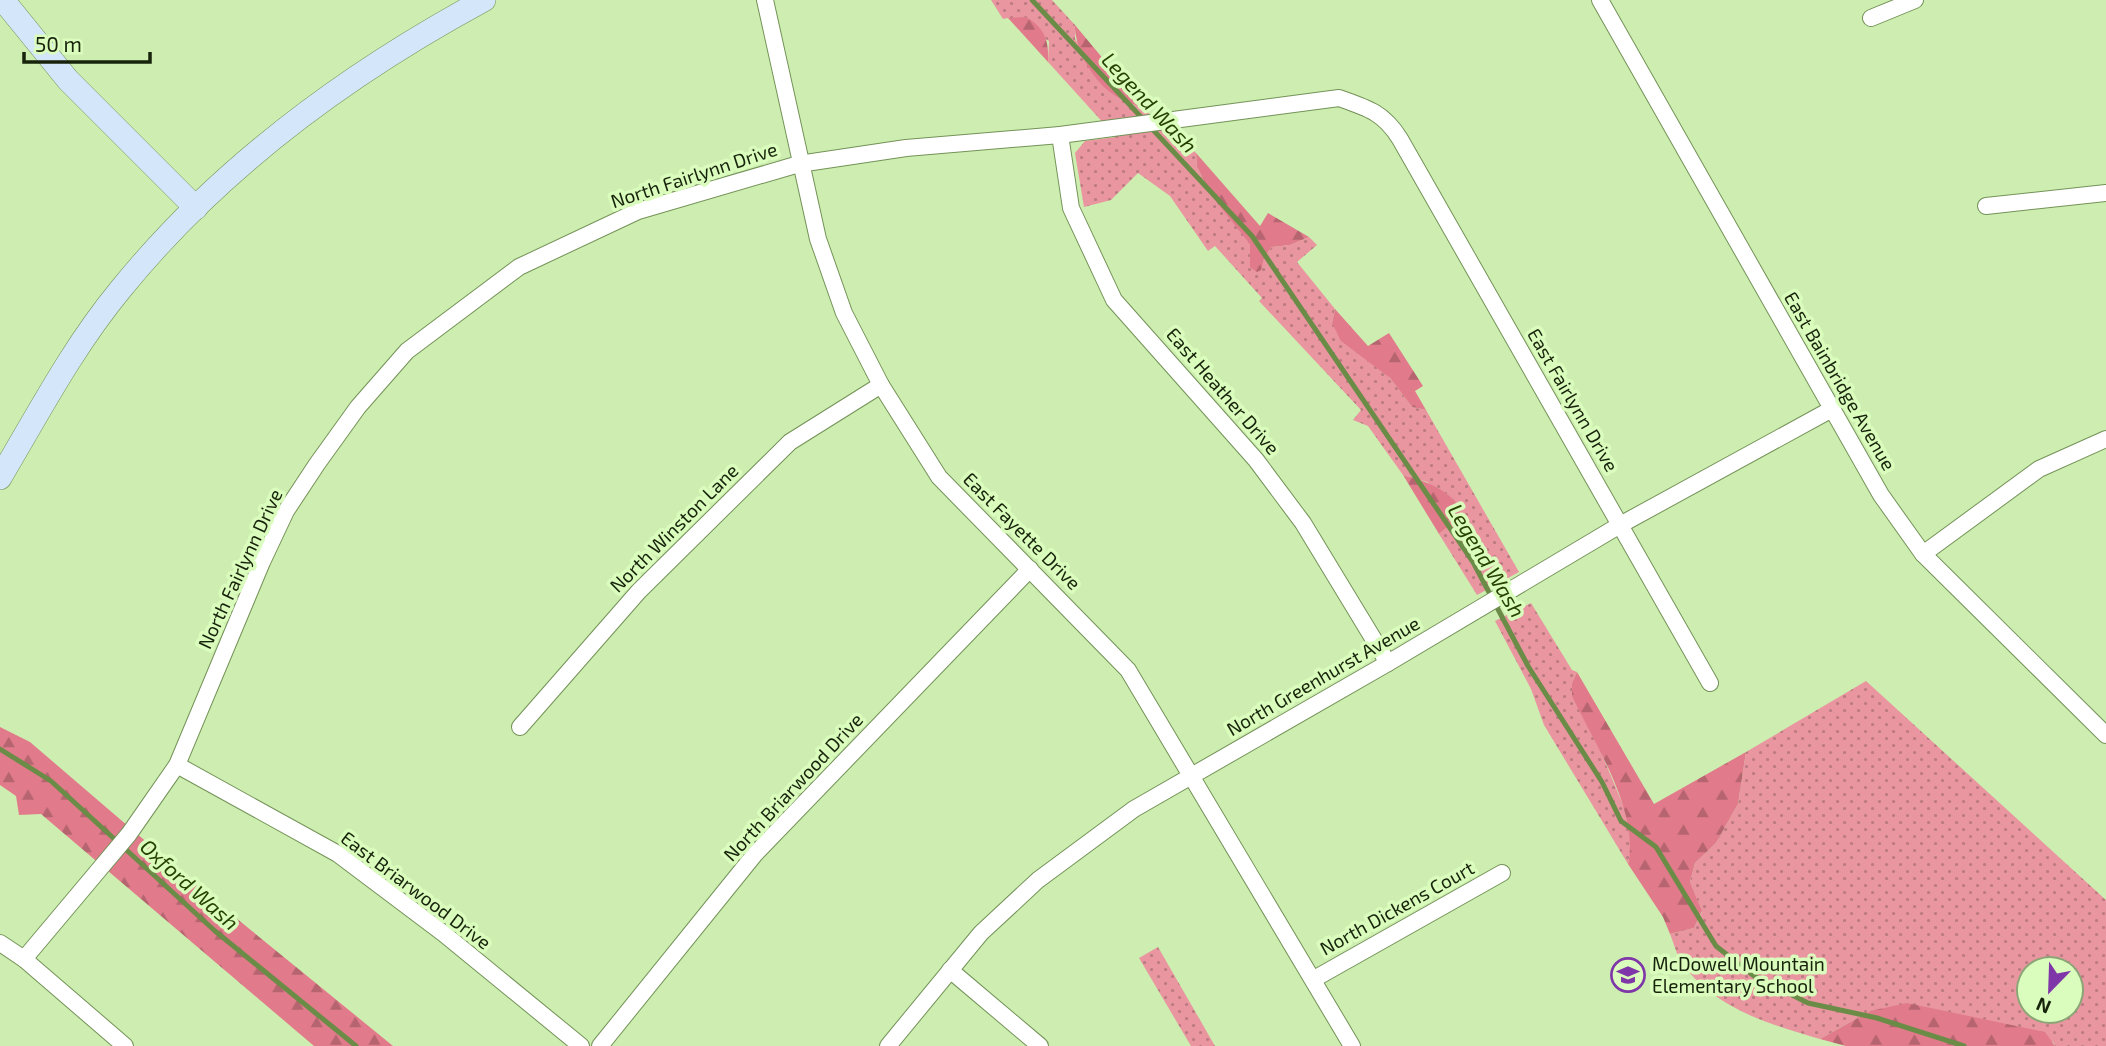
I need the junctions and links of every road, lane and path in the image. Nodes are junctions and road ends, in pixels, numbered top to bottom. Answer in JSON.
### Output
{"nodes":[{"id":1,"x":484,"y":0,"type":"edge"},
{"id":2,"x":765,"y":0,"type":"edge"},
{"id":3,"x":1600,"y":0,"type":"edge"},
{"id":4,"x":1915,"y":0,"type":"edge"},
{"id":5,"x":12,"y":4,"type":"edge"},
{"id":6,"x":1871,"y":18,"type":"dead end"},
{"id":7,"x":1060,"y":135,"type":"junction"},
{"id":8,"x":1401,"y":139,"type":"joint"},
{"id":9,"x":799,"y":164,"type":"junction"},
{"id":10,"x":2106,"y":193,"type":"edge"},
{"id":11,"x":1986,"y":206,"type":"dead end"},
{"id":12,"x":196,"y":208,"type":"junction"},
{"id":13,"x":881,"y":384,"type":"junction"},
{"id":14,"x":1832,"y":409,"type":"junction"},
{"id":15,"x":2106,"y":439,"type":"edge"},
{"id":16,"x":0,"y":478,"type":"edge"},
{"id":17,"x":1620,"y":525,"type":"junction"},
{"id":18,"x":1923,"y":554,"type":"junction"},
{"id":19,"x":1030,"y":569,"type":"junction"},
{"id":20,"x":1388,"y":663,"type":"junction"},
{"id":21,"x":1710,"y":682,"type":"dead end"},
{"id":22,"x":520,"y":727,"type":"dead end"},
{"id":23,"x":2106,"y":735,"type":"edge"},
{"id":24,"x":177,"y":765,"type":"junction"},
{"id":25,"x":1193,"y":775,"type":"junction"},
{"id":26,"x":1502,"y":873,"type":"dead end"},
{"id":27,"x":0,"y":943,"type":"edge"},
{"id":28,"x":24,"y":959,"type":"junction"},
{"id":29,"x":950,"y":970,"type":"junction"},
{"id":30,"x":1314,"y":979,"type":"junction"},
{"id":31,"x":115,"y":1043,"type":"edge"},
{"id":32,"x":581,"y":1046,"type":"edge"},
{"id":33,"x":600,"y":1046,"type":"edge"},
{"id":34,"x":888,"y":1046,"type":"edge"},
{"id":35,"x":1040,"y":1046,"type":"edge"},
{"id":36,"x":1352,"y":1046,"type":"edge"}],
"edges":[{"from":1,"to":12,"type":"main road"},
{"from":2,"to":9,"type":"street","name":"East Fayette Drive"},
{"from":3,"to":14,"type":"street","name":"East Bainbridge Avenue"},
{"from":4,"to":6,"type":"street"},
{"from":5,"to":12,"type":"main road"},
{"from":7,"to":8,"type":"street","name":"North Fairlynn Drive"},
{"from":7,"to":9,"type":"street","name":"North Fairlynn Drive"},
{"from":7,"to":20,"type":"street","name":"East Heather Drive"},
{"from":8,"to":17,"type":"street","name":"East Fairlynn Drive"},
{"from":9,"to":13,"type":"street","name":"East Fayette Drive"},
{"from":9,"to":24,"type":"street","name":"North Fairlynn Drive"},
{"from":10,"to":11,"type":"street"},
{"from":12,"to":16,"type":"main road"},
{"from":13,"to":19,"type":"street","name":"East Fayette Drive"},
{"from":13,"to":22,"type":"street","name":"North Winston Lane"},
{"from":14,"to":17,"type":"street","name":"North Greenhurst Avenue"},
{"from":14,"to":18,"type":"street","name":"East Bainbridge Avenue"},
{"from":15,"to":18,"type":"street"},
{"from":17,"to":20,"type":"street","name":"North Greenhurst Avenue"},
{"from":17,"to":21,"type":"street","name":"East Fairlynn Drive"},
{"from":18,"to":23,"type":"street","name":"East Bainbridge Avenue"},
{"from":19,"to":25,"type":"street","name":"East Fayette Drive"},
{"from":19,"to":33,"type":"street","name":"North Briarwood Drive"},
{"from":20,"to":25,"type":"street","name":"North Greenhurst Avenue"},
{"from":24,"to":28,"type":"street","name":"North Fairlynn Drive"},
{"from":24,"to":32,"type":"street","name":"East Briarwood Drive"},
{"from":25,"to":29,"type":"street","name":"North Greenhurst Avenue"},
{"from":25,"to":30,"type":"street","name":"East Fayette Drive"},
{"from":26,"to":30,"type":"street","name":"North Dickens Court"},
{"from":27,"to":28,"type":"street"},
{"from":28,"to":31,"type":"street"},
{"from":29,"to":34,"type":"street","name":"North Greenhurst Avenue"},
{"from":29,"to":35,"type":"street"},
{"from":30,"to":36,"type":"street","name":"East Fayette Drive"}]}
